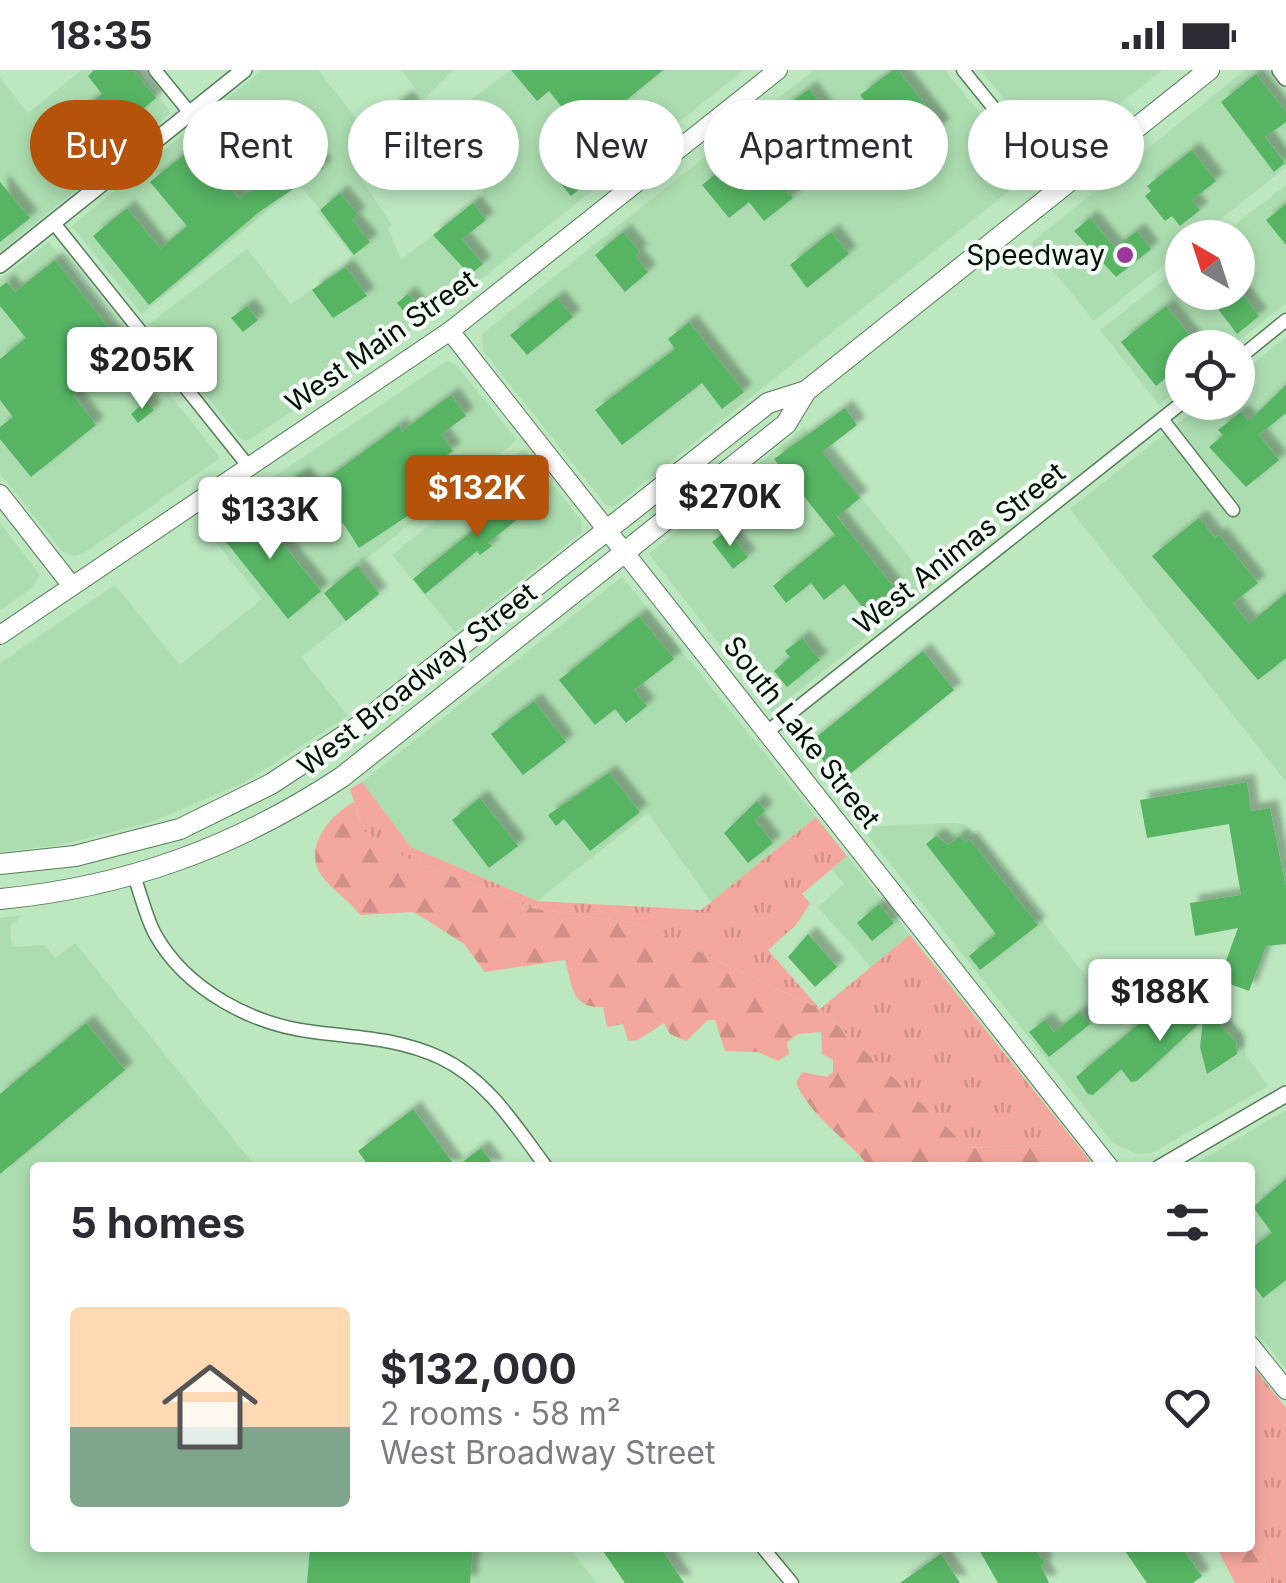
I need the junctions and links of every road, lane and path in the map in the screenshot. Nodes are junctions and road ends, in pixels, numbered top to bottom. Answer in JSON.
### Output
{"nodes":[{"id":1,"x":155,"y":70,"type":"edge"},
{"id":2,"x":244,"y":70,"type":"edge"},
{"id":3,"x":778,"y":70,"type":"edge"},
{"id":4,"x":964,"y":70,"type":"edge"},
{"id":5,"x":1208,"y":70,"type":"edge"},
{"id":6,"x":1280,"y":70,"type":"edge"},
{"id":7,"x":1286,"y":78,"type":"edge"},
{"id":8,"x":206,"y":100,"type":"edge"},
{"id":9,"x":988,"y":100,"type":"edge"},
{"id":10,"x":183,"y":104,"type":"edge"},
{"id":11,"x":183,"y":119,"type":"edge"},
{"id":12,"x":1144,"y":121,"type":"edge"},
{"id":13,"x":1057,"y":190,"type":"edge"},
{"id":14,"x":53,"y":222,"type":"junction"},
{"id":15,"x":0,"y":265,"type":"edge"},
{"id":16,"x":1286,"y":320,"type":"edge"},
{"id":17,"x":450,"y":331,"type":"junction"},
{"id":18,"x":1255,"y":345,"type":"edge"},
{"id":19,"x":806,"y":391,"type":"junction"},
{"id":20,"x":1165,"y":417,"type":"edge"},
{"id":21,"x":1162,"y":419,"type":"junction"},
{"id":22,"x":249,"y":467,"type":"junction"},
{"id":23,"x":0,"y":494,"type":"edge"},
{"id":24,"x":1233,"y":510,"type":"dead end"},
{"id":25,"x":607,"y":532,"type":"junction"},
{"id":26,"x":624,"y":552,"type":"junction"},
{"id":27,"x":72,"y":586,"type":"junction"},
{"id":28,"x":0,"y":635,"type":"edge"},
{"id":29,"x":766,"y":732,"type":"junction"},
{"id":30,"x":0,"y":864,"type":"edge"},
{"id":31,"x":134,"y":876,"type":"junction"},
{"id":32,"x":0,"y":899,"type":"edge"},
{"id":33,"x":1286,"y":1094,"type":"edge"},
{"id":34,"x":542,"y":1162,"type":"edge"},
{"id":35,"x":1105,"y":1162,"type":"edge"},
{"id":36,"x":1169,"y":1162,"type":"edge"},
{"id":37,"x":1255,"y":1351,"type":"edge"},
{"id":38,"x":1286,"y":1390,"type":"edge"},
{"id":39,"x":766,"y":1552,"type":"edge"},
{"id":40,"x":792,"y":1583,"type":"edge"}],
"edges":[{"from":1,"to":10,"type":"street"},
{"from":2,"to":8,"type":"street"},
{"from":3,"to":17,"type":"main road","name":"West Main Street"},
{"from":4,"to":9,"type":"street"},
{"from":5,"to":12,"type":"main road","name":"West Broadway Street"},
{"from":6,"to":7,"type":"street"},
{"from":11,"to":14,"type":"street"},
{"from":13,"to":19,"type":"main road","name":"West Broadway Street"},
{"from":14,"to":15,"type":"street"},
{"from":14,"to":22,"type":"street"},
{"from":16,"to":18,"type":"street"},
{"from":17,"to":22,"type":"main road","name":"West Main Street"},
{"from":17,"to":25,"type":"main road","name":"South Lake Street"},
{"from":19,"to":25,"type":"main road","name":"West Broadway Street"},
{"from":19,"to":26,"type":"main road","name":"West Broadway Street"},
{"from":20,"to":21,"type":"street","name":"West Animas Street"},
{"from":21,"to":24,"type":"street"},
{"from":21,"to":29,"type":"street","name":"West Animas Street"},
{"from":22,"to":27,"type":"main road","name":"West Main Street"},
{"from":23,"to":27,"type":"main road"},
{"from":25,"to":26,"type":"main road","name":"South Lake Street"},
{"from":25,"to":30,"type":"main road","name":"West Broadway Street"},
{"from":26,"to":29,"type":"main road","name":"South Lake Street"},
{"from":26,"to":31,"type":"main road","name":"West Broadway Street"},
{"from":27,"to":28,"type":"main road","name":"West Main Street"},
{"from":29,"to":35,"type":"main road","name":"South Lake Street"},
{"from":31,"to":32,"type":"main road","name":"West Broadway Street"},
{"from":31,"to":34,"type":"street"},
{"from":33,"to":36,"type":"street"},
{"from":37,"to":38,"type":"main road"},
{"from":39,"to":40,"type":"street"}]}
